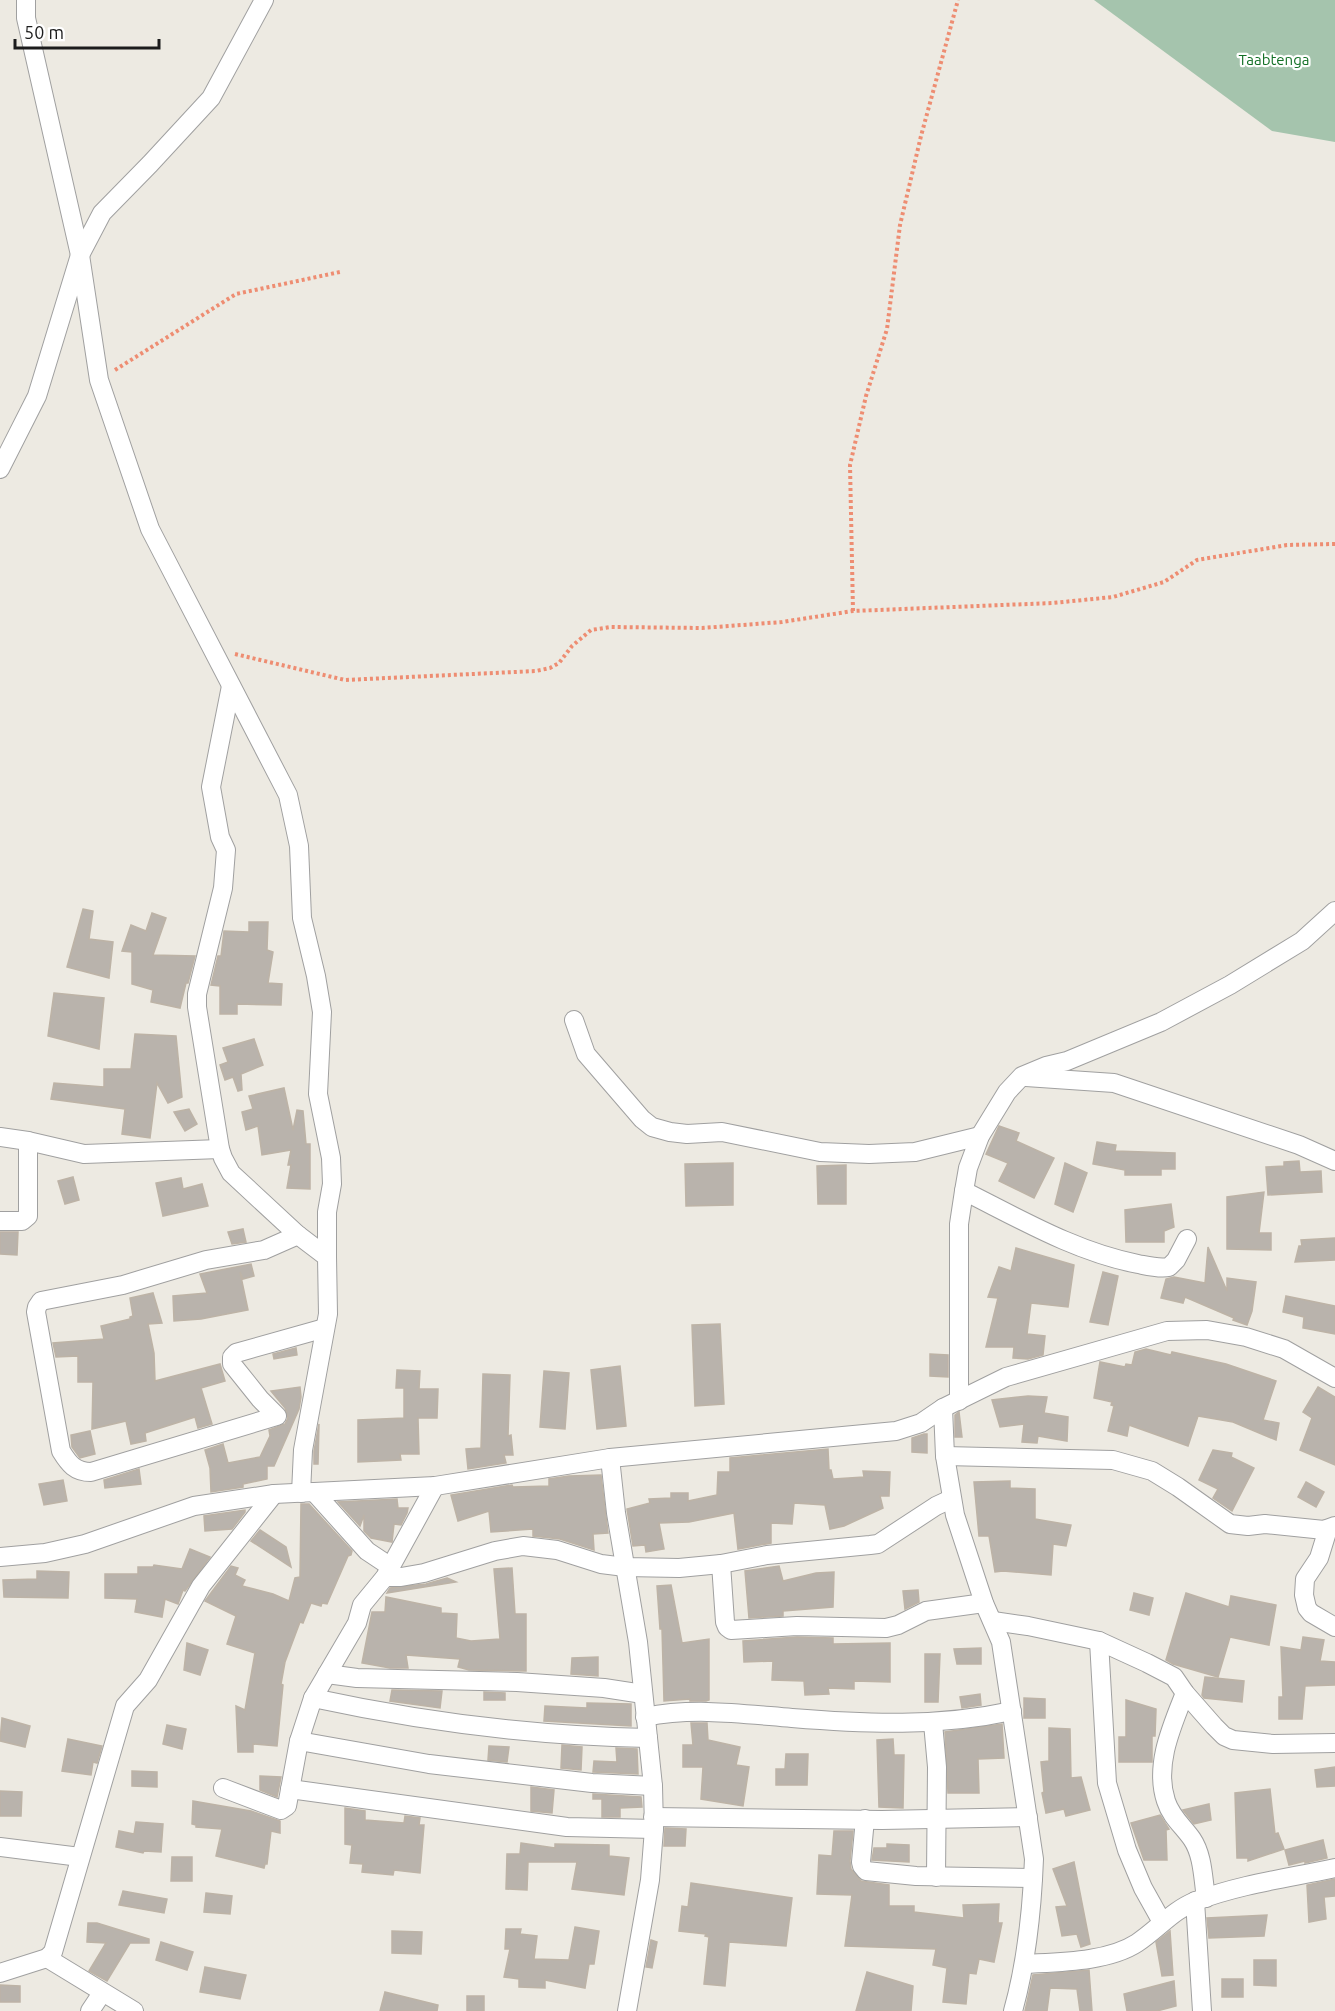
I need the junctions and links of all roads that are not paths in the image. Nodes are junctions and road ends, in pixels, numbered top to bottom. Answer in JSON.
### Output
{"nodes":[{"id":1,"x":26,"y":0,"type":"edge"},
{"id":2,"x":264,"y":0,"type":"edge"},
{"id":3,"x":80,"y":255,"type":"junction"},
{"id":4,"x":0,"y":469,"type":"edge"},
{"id":5,"x":231,"y":686,"type":"junction"},
{"id":6,"x":1335,"y":911,"type":"edge"},
{"id":7,"x":574,"y":1020,"type":"dead end"},
{"id":8,"x":1022,"y":1076,"type":"junction"},
{"id":9,"x":980,"y":1136,"type":"junction"},
{"id":10,"x":0,"y":1137,"type":"edge"},
{"id":11,"x":28,"y":1141,"type":"junction"},
{"id":12,"x":220,"y":1149,"type":"junction"},
{"id":13,"x":1335,"y":1161,"type":"edge"},
{"id":14,"x":964,"y":1191,"type":"junction"},
{"id":15,"x":0,"y":1221,"type":"edge"},
{"id":16,"x":298,"y":1235,"type":"junction"},
{"id":17,"x":1187,"y":1239,"type":"dead end"},
{"id":18,"x":327,"y":1257,"type":"junction"},
{"id":19,"x":325,"y":1328,"type":"junction"},
{"id":20,"x":1335,"y":1378,"type":"edge"},
{"id":21,"x":951,"y":1405,"type":"junction"},
{"id":22,"x":277,"y":1416,"type":"junction"},
{"id":23,"x":308,"y":1422,"type":"junction"},
{"id":24,"x":945,"y":1456,"type":"junction"},
{"id":25,"x":610,"y":1458,"type":"junction"},
{"id":26,"x":435,"y":1486,"type":"junction"},
{"id":27,"x":307,"y":1492,"type":"junction"},
{"id":28,"x":274,"y":1494,"type":"junction"},
{"id":29,"x":951,"y":1499,"type":"junction"},
{"id":30,"x":1332,"y":1528,"type":"edge"},
{"id":31,"x":0,"y":1557,"type":"edge"},
{"id":32,"x":721,"y":1564,"type":"junction"},
{"id":33,"x":625,"y":1567,"type":"junction"},
{"id":34,"x":388,"y":1572,"type":"junction"},
{"id":35,"x":984,"y":1603,"type":"junction"},
{"id":36,"x":993,"y":1621,"type":"junction"},
{"id":37,"x":1335,"y":1627,"type":"edge"},
{"id":38,"x":1099,"y":1641,"type":"junction"},
{"id":39,"x":327,"y":1674,"type":"junction"},
{"id":40,"x":1185,"y":1693,"type":"junction"},
{"id":41,"x":643,"y":1694,"type":"junction"},
{"id":42,"x":313,"y":1698,"type":"junction"},
{"id":43,"x":1012,"y":1711,"type":"junction"},
{"id":44,"x":645,"y":1717,"type":"junction"},
{"id":45,"x":933,"y":1723,"type":"junction"},
{"id":46,"x":648,"y":1738,"type":"junction"},
{"id":47,"x":299,"y":1741,"type":"junction"},
{"id":48,"x":1335,"y":1743,"type":"edge"},
{"id":49,"x":652,"y":1786,"type":"junction"},
{"id":50,"x":223,"y":1788,"type":"dead end"},
{"id":51,"x":290,"y":1789,"type":"junction"},
{"id":52,"x":1028,"y":1817,"type":"junction"},
{"id":53,"x":865,"y":1819,"type":"junction"},
{"id":54,"x":936,"y":1819,"type":"junction"},
{"id":55,"x":654,"y":1823,"type":"junction"},
{"id":56,"x":0,"y":1847,"type":"edge"},
{"id":57,"x":80,"y":1857,"type":"junction"},
{"id":58,"x":1335,"y":1868,"type":"edge"},
{"id":59,"x":936,"y":1877,"type":"junction"},
{"id":60,"x":1034,"y":1878,"type":"junction"},
{"id":61,"x":1201,"y":1899,"type":"junction"},
{"id":62,"x":1162,"y":1922,"type":"junction"},
{"id":63,"x":47,"y":1958,"type":"junction"},
{"id":64,"x":1025,"y":1964,"type":"junction"},
{"id":65,"x":0,"y":1973,"type":"edge"},
{"id":66,"x":102,"y":1993,"type":"junction"},
{"id":67,"x":90,"y":2011,"type":"edge"},
{"id":68,"x":134,"y":2011,"type":"edge"},
{"id":69,"x":627,"y":2011,"type":"edge"},
{"id":70,"x":1013,"y":2011,"type":"edge"},
{"id":71,"x":1202,"y":2011,"type":"edge"}],
"edges":[{"from":1,"to":3,"type":"street"},
{"from":2,"to":3,"type":"street"},
{"from":3,"to":4,"type":"street"},
{"from":3,"to":5,"type":"street"},
{"from":5,"to":12,"type":"street"},
{"from":5,"to":18,"type":"street"},
{"from":6,"to":8,"type":"street"},
{"from":7,"to":9,"type":"street"},
{"from":8,"to":9,"type":"street"},
{"from":8,"to":13,"type":"street"},
{"from":9,"to":14,"type":"street"},
{"from":10,"to":11,"type":"street"},
{"from":11,"to":12,"type":"street"},
{"from":11,"to":15,"type":"street"},
{"from":12,"to":16,"type":"street"},
{"from":14,"to":17,"type":"street"},
{"from":14,"to":21,"type":"street"},
{"from":16,"to":18,"type":"street"},
{"from":16,"to":22,"type":"street"},
{"from":18,"to":19,"type":"street"},
{"from":19,"to":22,"type":"street"},
{"from":19,"to":23,"type":"street"},
{"from":20,"to":21,"type":"street"},
{"from":21,"to":24,"type":"street"},
{"from":21,"to":25,"type":"street"},
{"from":22,"to":23,"type":"street"},
{"from":23,"to":27,"type":"street"},
{"from":24,"to":29,"type":"street"},
{"from":24,"to":30,"type":"street"},
{"from":25,"to":26,"type":"street"},
{"from":25,"to":33,"type":"street"},
{"from":26,"to":27,"type":"street"},
{"from":26,"to":34,"type":"street"},
{"from":27,"to":28,"type":"street"},
{"from":27,"to":34,"type":"street"},
{"from":28,"to":31,"type":"street"},
{"from":28,"to":57,"type":"street"},
{"from":29,"to":32,"type":"street"},
{"from":29,"to":35,"type":"street"},
{"from":30,"to":37,"type":"street"},
{"from":32,"to":33,"type":"street"},
{"from":32,"to":35,"type":"street"},
{"from":33,"to":34,"type":"street"},
{"from":33,"to":41,"type":"street"},
{"from":34,"to":39,"type":"street"},
{"from":35,"to":36,"type":"street"},
{"from":36,"to":38,"type":"street"},
{"from":36,"to":43,"type":"street"},
{"from":38,"to":40,"type":"street"},
{"from":38,"to":62,"type":"street"},
{"from":39,"to":41,"type":"street"},
{"from":39,"to":42,"type":"street"},
{"from":40,"to":48,"type":"street"},
{"from":40,"to":61,"type":"street"},
{"from":41,"to":44,"type":"street"},
{"from":42,"to":46,"type":"street"},
{"from":42,"to":47,"type":"street"},
{"from":43,"to":45,"type":"street"},
{"from":43,"to":52,"type":"street"},
{"from":44,"to":45,"type":"street"},
{"from":44,"to":46,"type":"street"},
{"from":45,"to":54,"type":"street"},
{"from":46,"to":49,"type":"street"},
{"from":47,"to":49,"type":"street"},
{"from":47,"to":51,"type":"street"},
{"from":49,"to":55,"type":"street"},
{"from":50,"to":51,"type":"street"},
{"from":51,"to":55,"type":"street"},
{"from":52,"to":54,"type":"street"},
{"from":52,"to":60,"type":"street"},
{"from":53,"to":54,"type":"street"},
{"from":53,"to":55,"type":"street"},
{"from":53,"to":59,"type":"street"},
{"from":54,"to":59,"type":"street"},
{"from":55,"to":69,"type":"street"},
{"from":56,"to":57,"type":"street"},
{"from":57,"to":63,"type":"street"},
{"from":58,"to":61,"type":"street"},
{"from":59,"to":60,"type":"street"},
{"from":60,"to":64,"type":"street"},
{"from":61,"to":62,"type":"street"},
{"from":61,"to":71,"type":"street"},
{"from":62,"to":64,"type":"street"},
{"from":63,"to":65,"type":"street"},
{"from":63,"to":66,"type":"street"},
{"from":64,"to":70,"type":"street"},
{"from":66,"to":67,"type":"street"},
{"from":66,"to":68,"type":"street"}]}
